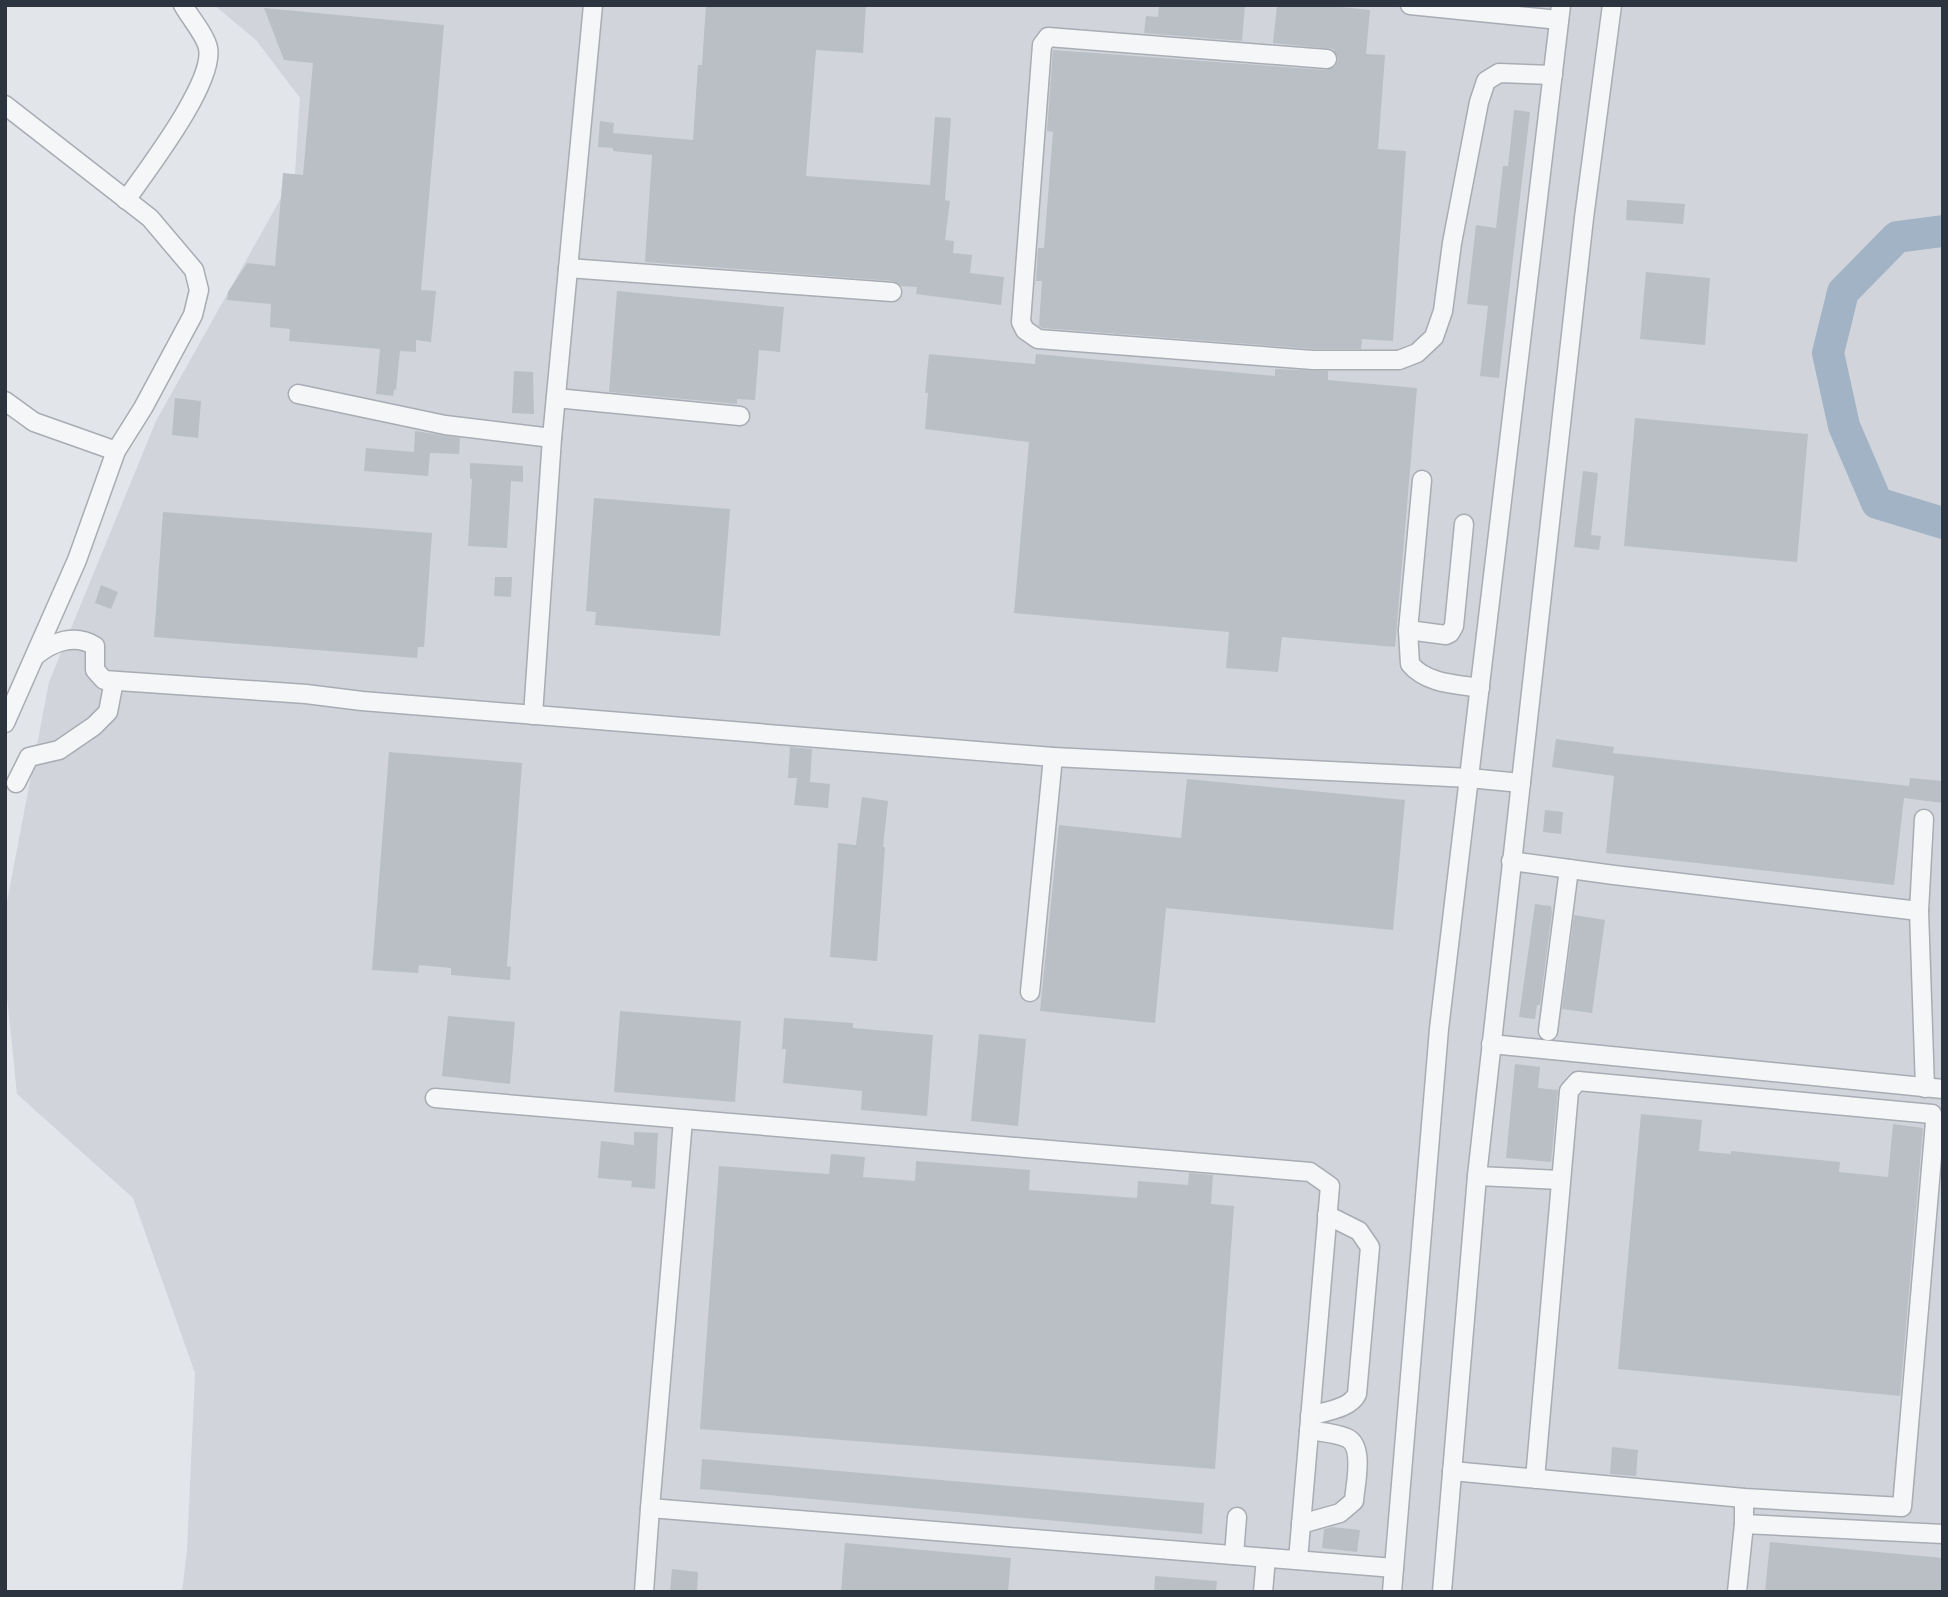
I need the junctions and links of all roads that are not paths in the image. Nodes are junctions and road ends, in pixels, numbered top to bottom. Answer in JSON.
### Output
{"nodes":[{"id":1,"x":183,"y":5,"type":"edge"},
{"id":2,"x":593,"y":5,"type":"edge"},
{"id":3,"x":1410,"y":5,"type":"edge"},
{"id":4,"x":1612,"y":5,"type":"edge"},
{"id":5,"x":1560,"y":12,"type":"edge"},
{"id":6,"x":1327,"y":59,"type":"dead end"},
{"id":7,"x":1553,"y":75,"type":"junction"},
{"id":8,"x":5,"y":105,"type":"edge"},
{"id":9,"x":126,"y":200,"type":"junction"},
{"id":10,"x":568,"y":268,"type":"junction"},
{"id":11,"x":892,"y":292,"type":"dead end"},
{"id":12,"x":298,"y":394,"type":"dead end"},
{"id":13,"x":556,"y":398,"type":"junction"},
{"id":14,"x":5,"y":401,"type":"edge"},
{"id":15,"x":740,"y":416,"type":"dead end"},
{"id":16,"x":552,"y":438,"type":"junction"},
{"id":17,"x":116,"y":451,"type":"junction"},
{"id":18,"x":1422,"y":480,"type":"dead end"},
{"id":19,"x":1464,"y":524,"type":"dead end"},
{"id":20,"x":1408,"y":631,"type":"junction"},
{"id":21,"x":35,"y":656,"type":"junction"},
{"id":22,"x":114,"y":681,"type":"junction"},
{"id":23,"x":1480,"y":688,"type":"junction"},
{"id":24,"x":533,"y":715,"type":"junction"},
{"id":25,"x":5,"y":723,"type":"edge"},
{"id":26,"x":1053,"y":757,"type":"junction"},
{"id":27,"x":1469,"y":778,"type":"junction"},
{"id":28,"x":16,"y":783,"type":"dead end"},
{"id":29,"x":1521,"y":783,"type":"junction"},
{"id":30,"x":1924,"y":819,"type":"dead end"},
{"id":31,"x":1511,"y":861,"type":"junction"},
{"id":32,"x":1569,"y":869,"type":"junction"},
{"id":33,"x":1920,"y":911,"type":"junction"},
{"id":34,"x":1030,"y":992,"type":"dead end"},
{"id":35,"x":1548,"y":1031,"type":"dead end"},
{"id":36,"x":1491,"y":1044,"type":"junction"},
{"id":37,"x":1934,"y":1088,"type":"edge"},
{"id":38,"x":435,"y":1098,"type":"dead end"},
{"id":39,"x":683,"y":1120,"type":"junction"},
{"id":40,"x":1477,"y":1176,"type":"junction"},
{"id":41,"x":1560,"y":1180,"type":"junction"},
{"id":42,"x":1327,"y":1215,"type":"junction"},
{"id":43,"x":1309,"y":1423,"type":"junction"},
{"id":44,"x":1452,"y":1471,"type":"junction"},
{"id":45,"x":1535,"y":1479,"type":"junction"},
{"id":46,"x":1744,"y":1497,"type":"junction"},
{"id":47,"x":1902,"y":1507,"type":"junction"},
{"id":48,"x":650,"y":1508,"type":"junction"},
{"id":49,"x":1237,"y":1517,"type":"dead end"},
{"id":50,"x":1301,"y":1524,"type":"junction"},
{"id":51,"x":1744,"y":1524,"type":"junction"},
{"id":52,"x":1901,"y":1531,"type":"junction"},
{"id":53,"x":1943,"y":1534,"type":"edge"},
{"id":54,"x":1234,"y":1555,"type":"junction"},
{"id":55,"x":1266,"y":1558,"type":"junction"},
{"id":56,"x":1298,"y":1560,"type":"junction"},
{"id":57,"x":1394,"y":1568,"type":"junction"},
{"id":58,"x":644,"y":1592,"type":"edge"},
{"id":59,"x":1263,"y":1592,"type":"edge"},
{"id":60,"x":1392,"y":1592,"type":"edge"},
{"id":61,"x":1442,"y":1592,"type":"edge"},
{"id":62,"x":1737,"y":1592,"type":"edge"}],
"edges":[{"from":1,"to":9,"type":"street"},
{"from":2,"to":10,"type":"street"},
{"from":3,"to":5,"type":"street"},
{"from":4,"to":29,"type":"street"},
{"from":5,"to":7,"type":"street"},
{"from":6,"to":7,"type":"street"},
{"from":7,"to":23,"type":"street"},
{"from":8,"to":9,"type":"street"},
{"from":9,"to":17,"type":"street"},
{"from":10,"to":11,"type":"street"},
{"from":10,"to":13,"type":"street"},
{"from":12,"to":16,"type":"street"},
{"from":13,"to":15,"type":"street"},
{"from":13,"to":16,"type":"street"},
{"from":14,"to":17,"type":"street"},
{"from":16,"to":24,"type":"street"},
{"from":17,"to":21,"type":"street"},
{"from":18,"to":20,"type":"street"},
{"from":19,"to":20,"type":"street"},
{"from":20,"to":23,"type":"street"},
{"from":21,"to":22,"type":"street"},
{"from":21,"to":25,"type":"street"},
{"from":22,"to":24,"type":"street"},
{"from":22,"to":28,"type":"street"},
{"from":23,"to":27,"type":"street"},
{"from":24,"to":26,"type":"street"},
{"from":26,"to":27,"type":"street"},
{"from":26,"to":34,"type":"street"},
{"from":27,"to":29,"type":"street"},
{"from":27,"to":57,"type":"street"},
{"from":29,"to":31,"type":"street"},
{"from":30,"to":33,"type":"street"},
{"from":31,"to":32,"type":"street"},
{"from":31,"to":36,"type":"street"},
{"from":32,"to":33,"type":"street"},
{"from":32,"to":35,"type":"street"},
{"from":33,"to":37,"type":"street"},
{"from":36,"to":37,"type":"street"},
{"from":36,"to":40,"type":"street"},
{"from":38,"to":39,"type":"street"},
{"from":39,"to":42,"type":"street"},
{"from":39,"to":48,"type":"street"},
{"from":40,"to":41,"type":"street"},
{"from":40,"to":44,"type":"street"},
{"from":41,"to":45,"type":"street"},
{"from":41,"to":47,"type":"street"},
{"from":42,"to":43,"type":"street"},
{"from":42,"to":43,"type":"street"},
{"from":43,"to":50,"type":"street"},
{"from":43,"to":50,"type":"street"},
{"from":44,"to":45,"type":"street"},
{"from":44,"to":61,"type":"street"},
{"from":45,"to":46,"type":"street"},
{"from":46,"to":47,"type":"street"},
{"from":46,"to":51,"type":"street"},
{"from":47,"to":52,"type":"street"},
{"from":48,"to":54,"type":"street"},
{"from":48,"to":58,"type":"street"},
{"from":49,"to":54,"type":"street"},
{"from":50,"to":56,"type":"street"},
{"from":51,"to":52,"type":"street"},
{"from":51,"to":62,"type":"street"},
{"from":52,"to":53,"type":"street"},
{"from":54,"to":55,"type":"street"},
{"from":55,"to":56,"type":"street"},
{"from":55,"to":59,"type":"street"},
{"from":56,"to":57,"type":"street"},
{"from":57,"to":60,"type":"street"}]}
